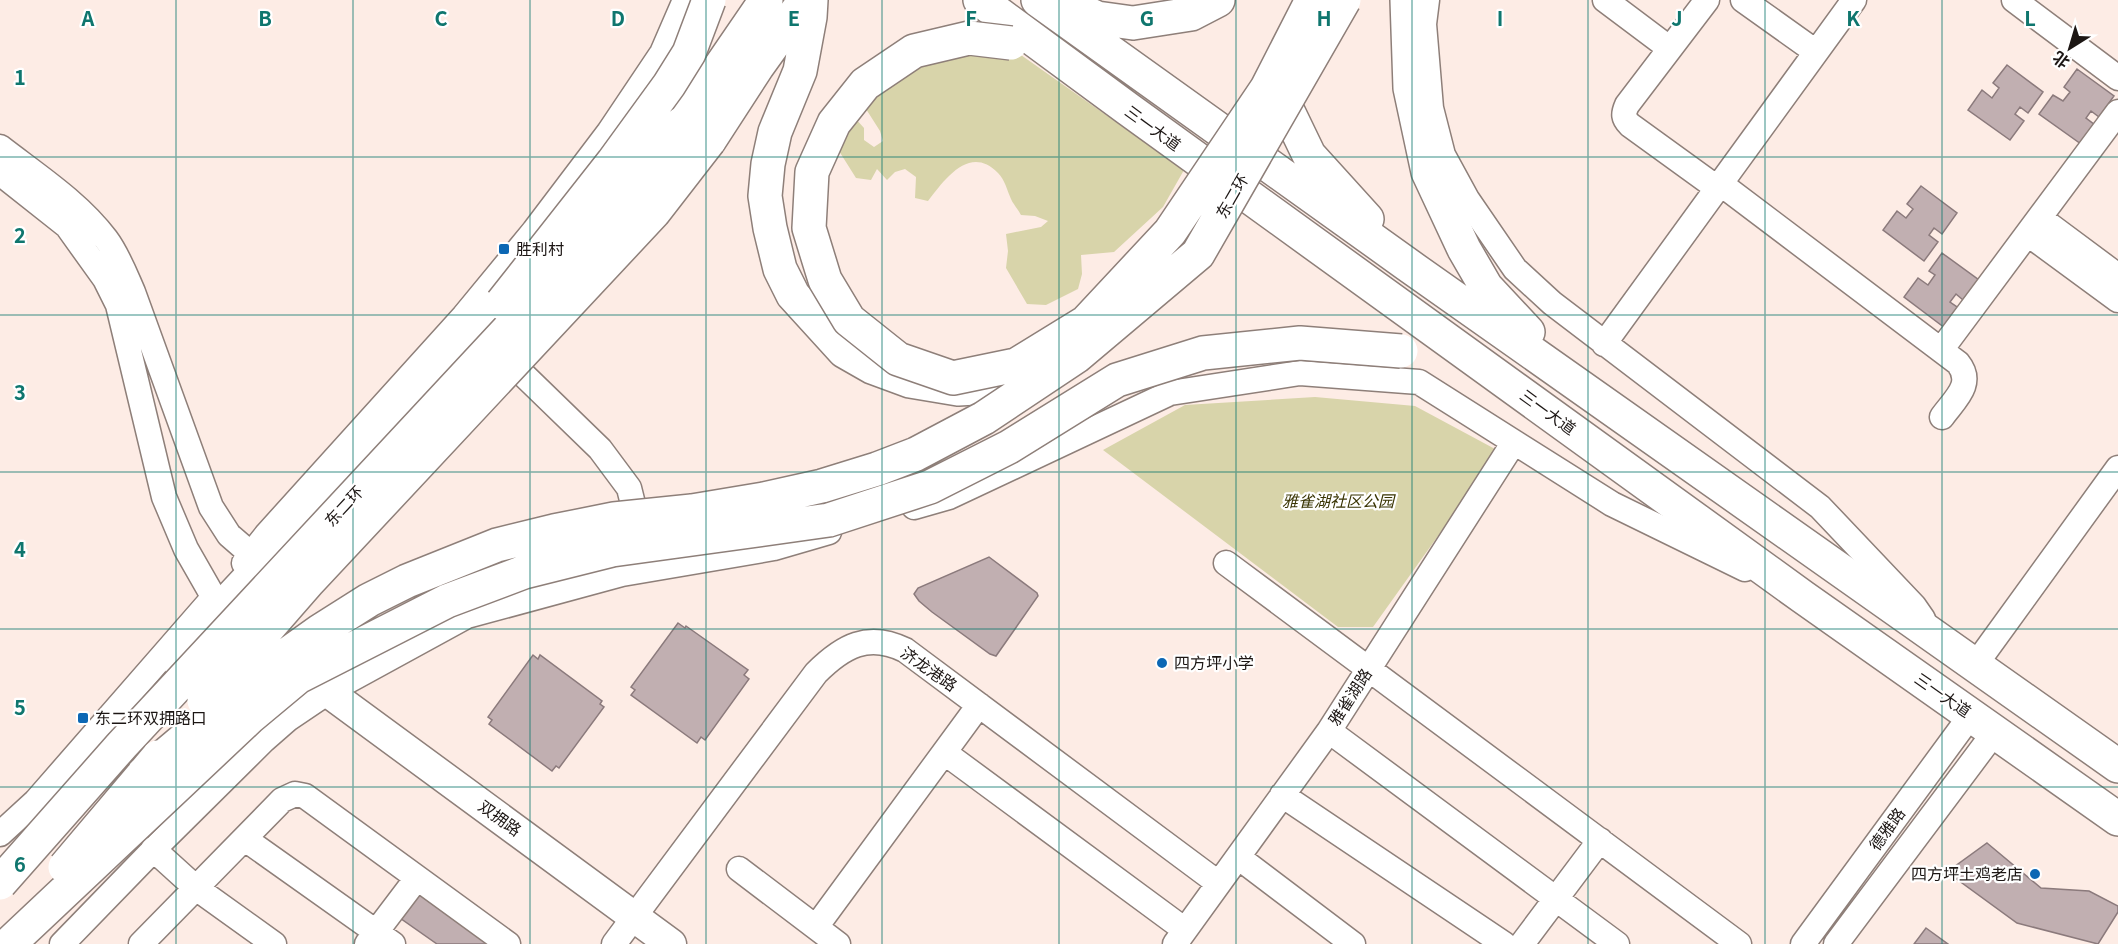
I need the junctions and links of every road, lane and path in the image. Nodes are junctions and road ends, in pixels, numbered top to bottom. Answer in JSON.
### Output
{"nodes":[{"id":1,"x":685,"y":0,"type":"edge"},
{"id":2,"x":709,"y":0,"type":"edge"},
{"id":3,"x":720,"y":0,"type":"edge"},
{"id":4,"x":766,"y":0,"type":"edge"},
{"id":5,"x":806,"y":0,"type":"edge"},
{"id":6,"x":810,"y":0,"type":"edge"},
{"id":7,"x":980,"y":0,"type":"edge"},
{"id":8,"x":1038,"y":0,"type":"edge"},
{"id":9,"x":1060,"y":0,"type":"edge"},
{"id":10,"x":1218,"y":0,"type":"edge"},
{"id":11,"x":1299,"y":0,"type":"edge"},
{"id":12,"x":1312,"y":0,"type":"edge"},
{"id":13,"x":1344,"y":0,"type":"edge"},
{"id":14,"x":1407,"y":0,"type":"edge"},
{"id":15,"x":1427,"y":0,"type":"edge"},
{"id":16,"x":1605,"y":0,"type":"edge"},
{"id":17,"x":1707,"y":0,"type":"edge"},
{"id":18,"x":1743,"y":0,"type":"edge"},
{"id":19,"x":1854,"y":0,"type":"edge"},
{"id":20,"x":2014,"y":0,"type":"edge"},
{"id":21,"x":1669,"y":48,"type":"junction"},
{"id":22,"x":1816,"y":52,"type":"junction"},
{"id":23,"x":662,"y":53,"type":"junction"},
{"id":24,"x":2118,"y":78,"type":"edge"},
{"id":25,"x":1128,"y":109,"type":"junction"},
{"id":26,"x":2118,"y":112,"type":"edge"},
{"id":27,"x":0,"y":147,"type":"edge"},
{"id":28,"x":0,"y":173,"type":"edge"},
{"id":29,"x":1719,"y":186,"type":"junction"},
{"id":30,"x":2034,"y":226,"type":"junction"},
{"id":31,"x":1408,"y":265,"type":"junction"},
{"id":32,"x":2118,"y":276,"type":"edge"},
{"id":33,"x":2118,"y":300,"type":"edge"},
{"id":34,"x":472,"y":324,"type":"junction"},
{"id":35,"x":1605,"y":344,"type":"junction"},
{"id":36,"x":1941,"y":350,"type":"junction"},
{"id":37,"x":1077,"y":356,"type":"junction"},
{"id":38,"x":1602,"y":400,"type":"junction"},
{"id":39,"x":1942,"y":417,"type":"dead end"},
{"id":40,"x":1514,"y":442,"type":"junction"},
{"id":41,"x":1604,"y":452,"type":"junction"},
{"id":42,"x":2118,"y":468,"type":"edge"},
{"id":43,"x":2118,"y":485,"type":"edge"},
{"id":44,"x":252,"y":555,"type":"junction"},
{"id":45,"x":1226,"y":563,"type":"dead end"},
{"id":46,"x":648,"y":570,"type":"junction"},
{"id":47,"x":1803,"y":597,"type":"junction"},
{"id":48,"x":213,"y":598,"type":"junction"},
{"id":49,"x":1933,"y":634,"type":"junction"},
{"id":50,"x":1981,"y":668,"type":"junction"},
{"id":51,"x":1369,"y":669,"type":"junction"},
{"id":52,"x":320,"y":696,"type":"junction"},
{"id":53,"x":979,"y":705,"type":"junction"},
{"id":54,"x":1983,"y":724,"type":"junction"},
{"id":55,"x":1329,"y":731,"type":"junction"},
{"id":56,"x":122,"y":745,"type":"junction"},
{"id":57,"x":945,"y":753,"type":"junction"},
{"id":58,"x":2118,"y":766,"type":"edge"},
{"id":59,"x":144,"y":773,"type":"junction"},
{"id":60,"x":1282,"y":795,"type":"junction"},
{"id":61,"x":2118,"y":819,"type":"edge"},
{"id":62,"x":0,"y":834,"type":"edge"},
{"id":63,"x":245,"y":838,"type":"junction"},
{"id":64,"x":1600,"y":840,"type":"junction"},
{"id":65,"x":153,"y":849,"type":"junction"},
{"id":66,"x":1238,"y":857,"type":"junction"},
{"id":67,"x":739,"y":869,"type":"dead end"},
{"id":68,"x":417,"y":878,"type":"junction"},
{"id":69,"x":0,"y":883,"type":"edge"},
{"id":70,"x":1218,"y":883,"type":"junction"},
{"id":71,"x":196,"y":888,"type":"junction"},
{"id":72,"x":1557,"y":898,"type":"junction"},
{"id":73,"x":816,"y":927,"type":"junction"},
{"id":74,"x":627,"y":934,"type":"edge"},
{"id":75,"x":1180,"y":937,"type":"edge"},
{"id":76,"x":379,"y":940,"type":"edge"},
{"id":77,"x":149,"y":942,"type":"edge"},
{"id":78,"x":0,"y":944,"type":"edge"},
{"id":79,"x":9,"y":944,"type":"edge"},
{"id":80,"x":62,"y":944,"type":"edge"},
{"id":81,"x":274,"y":944,"type":"edge"},
{"id":82,"x":508,"y":944,"type":"edge"},
{"id":83,"x":671,"y":944,"type":"edge"},
{"id":84,"x":838,"y":944,"type":"edge"},
{"id":85,"x":1353,"y":944,"type":"edge"},
{"id":86,"x":1504,"y":944,"type":"edge"},
{"id":87,"x":1522,"y":944,"type":"edge"},
{"id":88,"x":1617,"y":944,"type":"edge"},
{"id":89,"x":1739,"y":944,"type":"edge"},
{"id":90,"x":1803,"y":944,"type":"edge"},
{"id":91,"x":1836,"y":944,"type":"edge"}],
"edges":[{"from":1,"to":23,"type":"street"},
{"from":2,"to":34,"type":"highway","bridge":true},
{"from":3,"to":23,"type":"street"},
{"from":4,"to":56,"type":"highway","name":"东二环","bridge":true},
{"from":5,"to":59,"type":"highway","bridge":true},
{"from":6,"to":37,"type":"highway","bridge":true},
{"from":7,"to":25,"type":"highway","name":"三一大道"},
{"from":8,"to":31,"type":"highway"},
{"from":9,"to":10,"type":"highway"},
{"from":11,"to":31,"type":"highway"},
{"from":12,"to":25,"type":"highway","bridge":true},
{"from":13,"to":37,"type":"highway","name":"东二环","bridge":true},
{"from":14,"to":38,"type":"highway"},
{"from":15,"to":35,"type":"street"},
{"from":16,"to":21,"type":"street"},
{"from":17,"to":21,"type":"street"},
{"from":18,"to":22,"type":"street"},
{"from":19,"to":22,"type":"street"},
{"from":20,"to":24,"type":"street"},
{"from":21,"to":29,"type":"street"},
{"from":22,"to":29,"type":"street"},
{"from":23,"to":34,"type":"street"},
{"from":25,"to":41,"type":"highway","name":"三一大道"},
{"from":26,"to":30,"type":"street"},
{"from":27,"to":44,"type":"street"},
{"from":28,"to":48,"type":"street"},
{"from":29,"to":35,"type":"street"},
{"from":29,"to":36,"type":"street"},
{"from":30,"to":32,"type":"street"},
{"from":30,"to":33,"type":"street"},
{"from":30,"to":36,"type":"street"},
{"from":31,"to":38,"type":"highway"},
{"from":34,"to":44,"type":"street"},
{"from":34,"to":46,"type":"street"},
{"from":34,"to":56,"type":"highway"},
{"from":35,"to":49,"type":"street"},
{"from":36,"to":39,"type":"street"},
{"from":37,"to":59,"type":"highway","bridge":true},
{"from":38,"to":49,"type":"highway"},
{"from":40,"to":46,"type":"street"},
{"from":40,"to":47,"type":"street"},
{"from":40,"to":51,"type":"street","name":"雅雀湖路"},
{"from":41,"to":47,"type":"highway","name":"三一大道"},
{"from":41,"to":79,"type":"highway","bridge":true},
{"from":42,"to":50,"type":"street"},
{"from":43,"to":50,"type":"street"},
{"from":44,"to":48,"type":"street"},
{"from":45,"to":51,"type":"street"},
{"from":46,"to":52,"type":"street"},
{"from":47,"to":54,"type":"highway","name":"三一大道"},
{"from":48,"to":62,"type":"street"},
{"from":49,"to":50,"type":"highway"},
{"from":50,"to":58,"type":"highway"},
{"from":51,"to":55,"type":"street","name":"雅雀湖路"},
{"from":51,"to":64,"type":"street"},
{"from":52,"to":65,"type":"street"},
{"from":52,"to":74,"type":"main road","name":"双拥路"},
{"from":53,"to":57,"type":"street"},
{"from":53,"to":70,"type":"street","name":"济龙港路"},
{"from":53,"to":74,"type":"street","name":"济龙港路"},
{"from":54,"to":61,"type":"highway","name":"三一大道"},
{"from":54,"to":90,"type":"street","name":"德雅路"},
{"from":54,"to":91,"type":"street","name":"德雅路"},
{"from":55,"to":60,"type":"street","name":"雅雀湖路"},
{"from":55,"to":72,"type":"street"},
{"from":56,"to":69,"type":"highway","name":"东二环","bridge":true},
{"from":57,"to":73,"type":"street"},
{"from":57,"to":75,"type":"street"},
{"from":59,"to":78,"type":"highway","bridge":true},
{"from":60,"to":66,"type":"street","name":"雅雀湖路"},
{"from":60,"to":86,"type":"street"},
{"from":63,"to":68,"type":"street"},
{"from":63,"to":71,"type":"street"},
{"from":63,"to":76,"type":"street"},
{"from":64,"to":72,"type":"street"},
{"from":64,"to":89,"type":"street"},
{"from":65,"to":71,"type":"street"},
{"from":65,"to":80,"type":"street"},
{"from":66,"to":70,"type":"street","name":"雅雀湖路"},
{"from":66,"to":85,"type":"street"},
{"from":67,"to":73,"type":"street"},
{"from":68,"to":76,"type":"street"},
{"from":68,"to":82,"type":"street"},
{"from":70,"to":75,"type":"street","name":"雅雀湖路"},
{"from":71,"to":77,"type":"street"},
{"from":71,"to":81,"type":"street"},
{"from":72,"to":87,"type":"street"},
{"from":72,"to":88,"type":"street"},
{"from":73,"to":84,"type":"street"},
{"from":74,"to":83,"type":"main road","name":"双拥路"}]}
